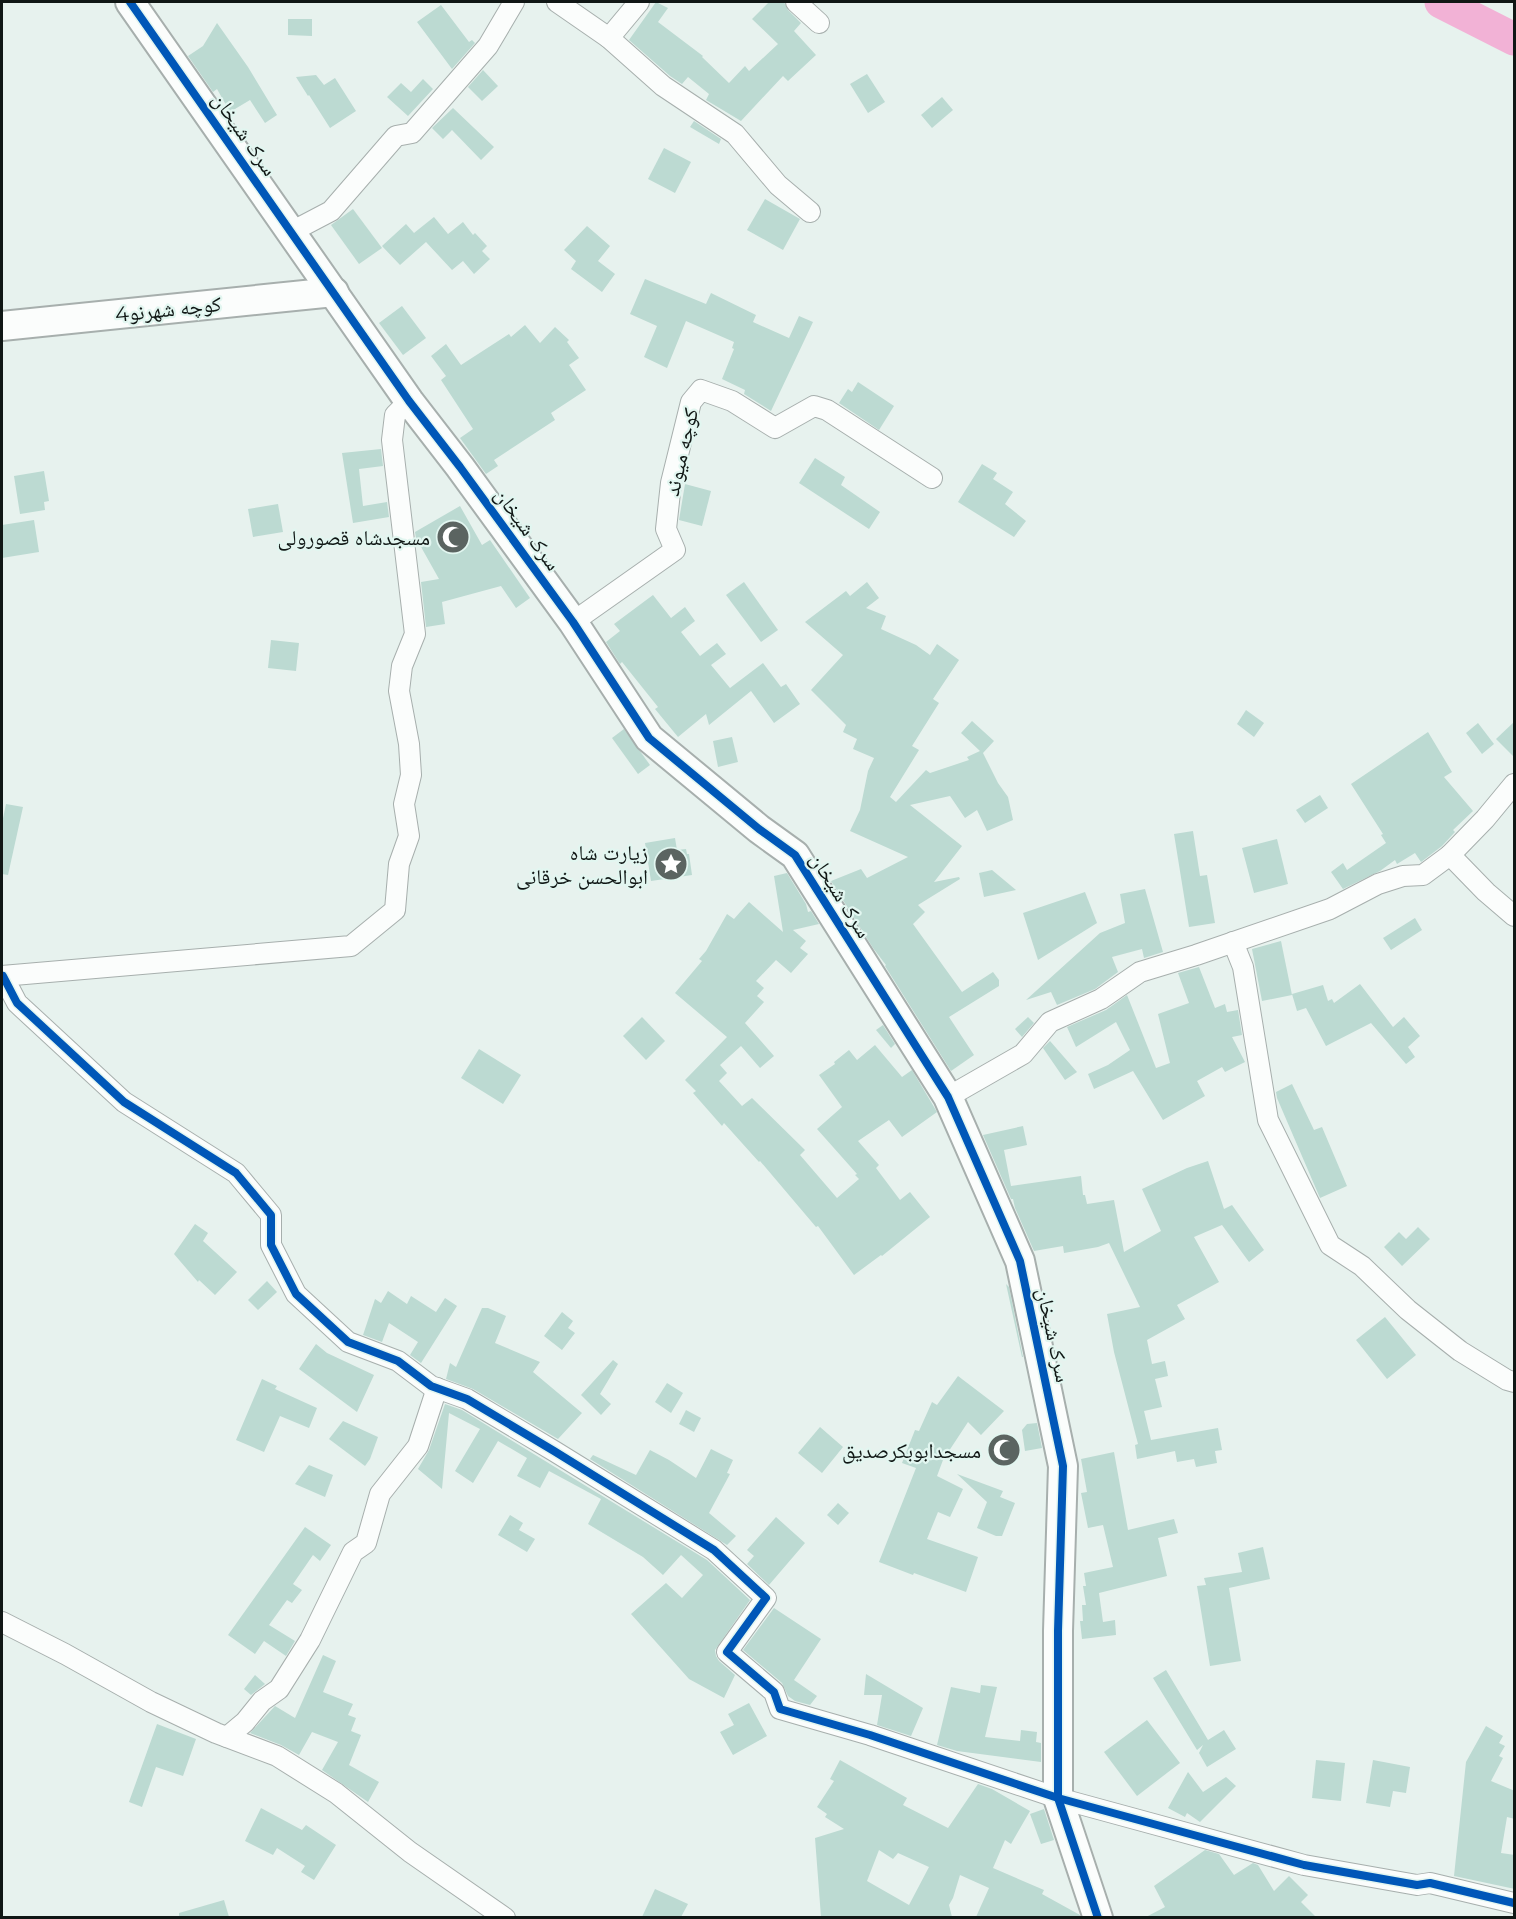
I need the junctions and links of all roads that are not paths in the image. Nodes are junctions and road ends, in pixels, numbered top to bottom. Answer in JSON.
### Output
{"nodes":[{"id":1,"x":130,"y":2,"type":"edge"},
{"id":2,"x":514,"y":2,"type":"edge"},
{"id":3,"x":557,"y":2,"type":"edge"},
{"id":4,"x":639,"y":2,"type":"edge"},
{"id":5,"x":796,"y":2,"type":"edge"},
{"id":6,"x":819,"y":23,"type":"dead end"},
{"id":7,"x":609,"y":38,"type":"junction"},
{"id":8,"x":810,"y":212,"type":"dead end"},
{"id":9,"x":291,"y":232,"type":"junction"},
{"id":10,"x":334,"y":292,"type":"junction"},
{"id":11,"x":2,"y":326,"type":"edge"},
{"id":12,"x":409,"y":401,"type":"junction"},
{"id":13,"x":932,"y":478,"type":"dead end"},
{"id":14,"x":573,"y":622,"type":"junction"},
{"id":15,"x":1515,"y":784,"type":"edge"},
{"id":16,"x":1450,"y":855,"type":"junction"},
{"id":17,"x":1515,"y":916,"type":"edge"},
{"id":18,"x":1233,"y":942,"type":"junction"},
{"id":19,"x":2,"y":976,"type":"edge"},
{"id":20,"x":948,"y":1097,"type":"junction"},
{"id":21,"x":1515,"y":1382,"type":"edge"},
{"id":22,"x":436,"y":1388,"type":"junction"},
{"id":23,"x":2,"y":1622,"type":"edge"},
{"id":24,"x":226,"y":1737,"type":"junction"},
{"id":25,"x":1058,"y":1798,"type":"junction"},
{"id":26,"x":1515,"y":1903,"type":"edge"},
{"id":27,"x":505,"y":1917,"type":"edge"},
{"id":28,"x":1098,"y":1917,"type":"edge"}],
"edges":[{"from":1,"to":9,"type":"street","name":"سرک شیخان"},
{"from":2,"to":9,"type":"street"},
{"from":3,"to":7,"type":"street"},
{"from":4,"to":7,"type":"street"},
{"from":5,"to":6,"type":"street"},
{"from":7,"to":8,"type":"street"},
{"from":9,"to":10,"type":"street","name":"سرک شیخان"},
{"from":10,"to":11,"type":"street","name":"کوچه شهرنو4"},
{"from":10,"to":12,"type":"street","name":"سرک شیخان"},
{"from":12,"to":14,"type":"street","name":"سرک شیخان"},
{"from":12,"to":19,"type":"street"},
{"from":13,"to":14,"type":"street","name":"کوچه میوند"},
{"from":14,"to":20,"type":"street","name":"سرک شیخان"},
{"from":15,"to":16,"type":"street"},
{"from":16,"to":17,"type":"street"},
{"from":16,"to":18,"type":"street"},
{"from":18,"to":20,"type":"street"},
{"from":18,"to":21,"type":"street"},
{"from":19,"to":22,"type":"street"},
{"from":20,"to":25,"type":"street","name":"سرک شیخان"},
{"from":22,"to":24,"type":"street"},
{"from":22,"to":25,"type":"street"},
{"from":23,"to":24,"type":"street"},
{"from":24,"to":27,"type":"street"},
{"from":25,"to":26,"type":"street"},
{"from":25,"to":28,"type":"street","name":"سرک شیخان"}]}
